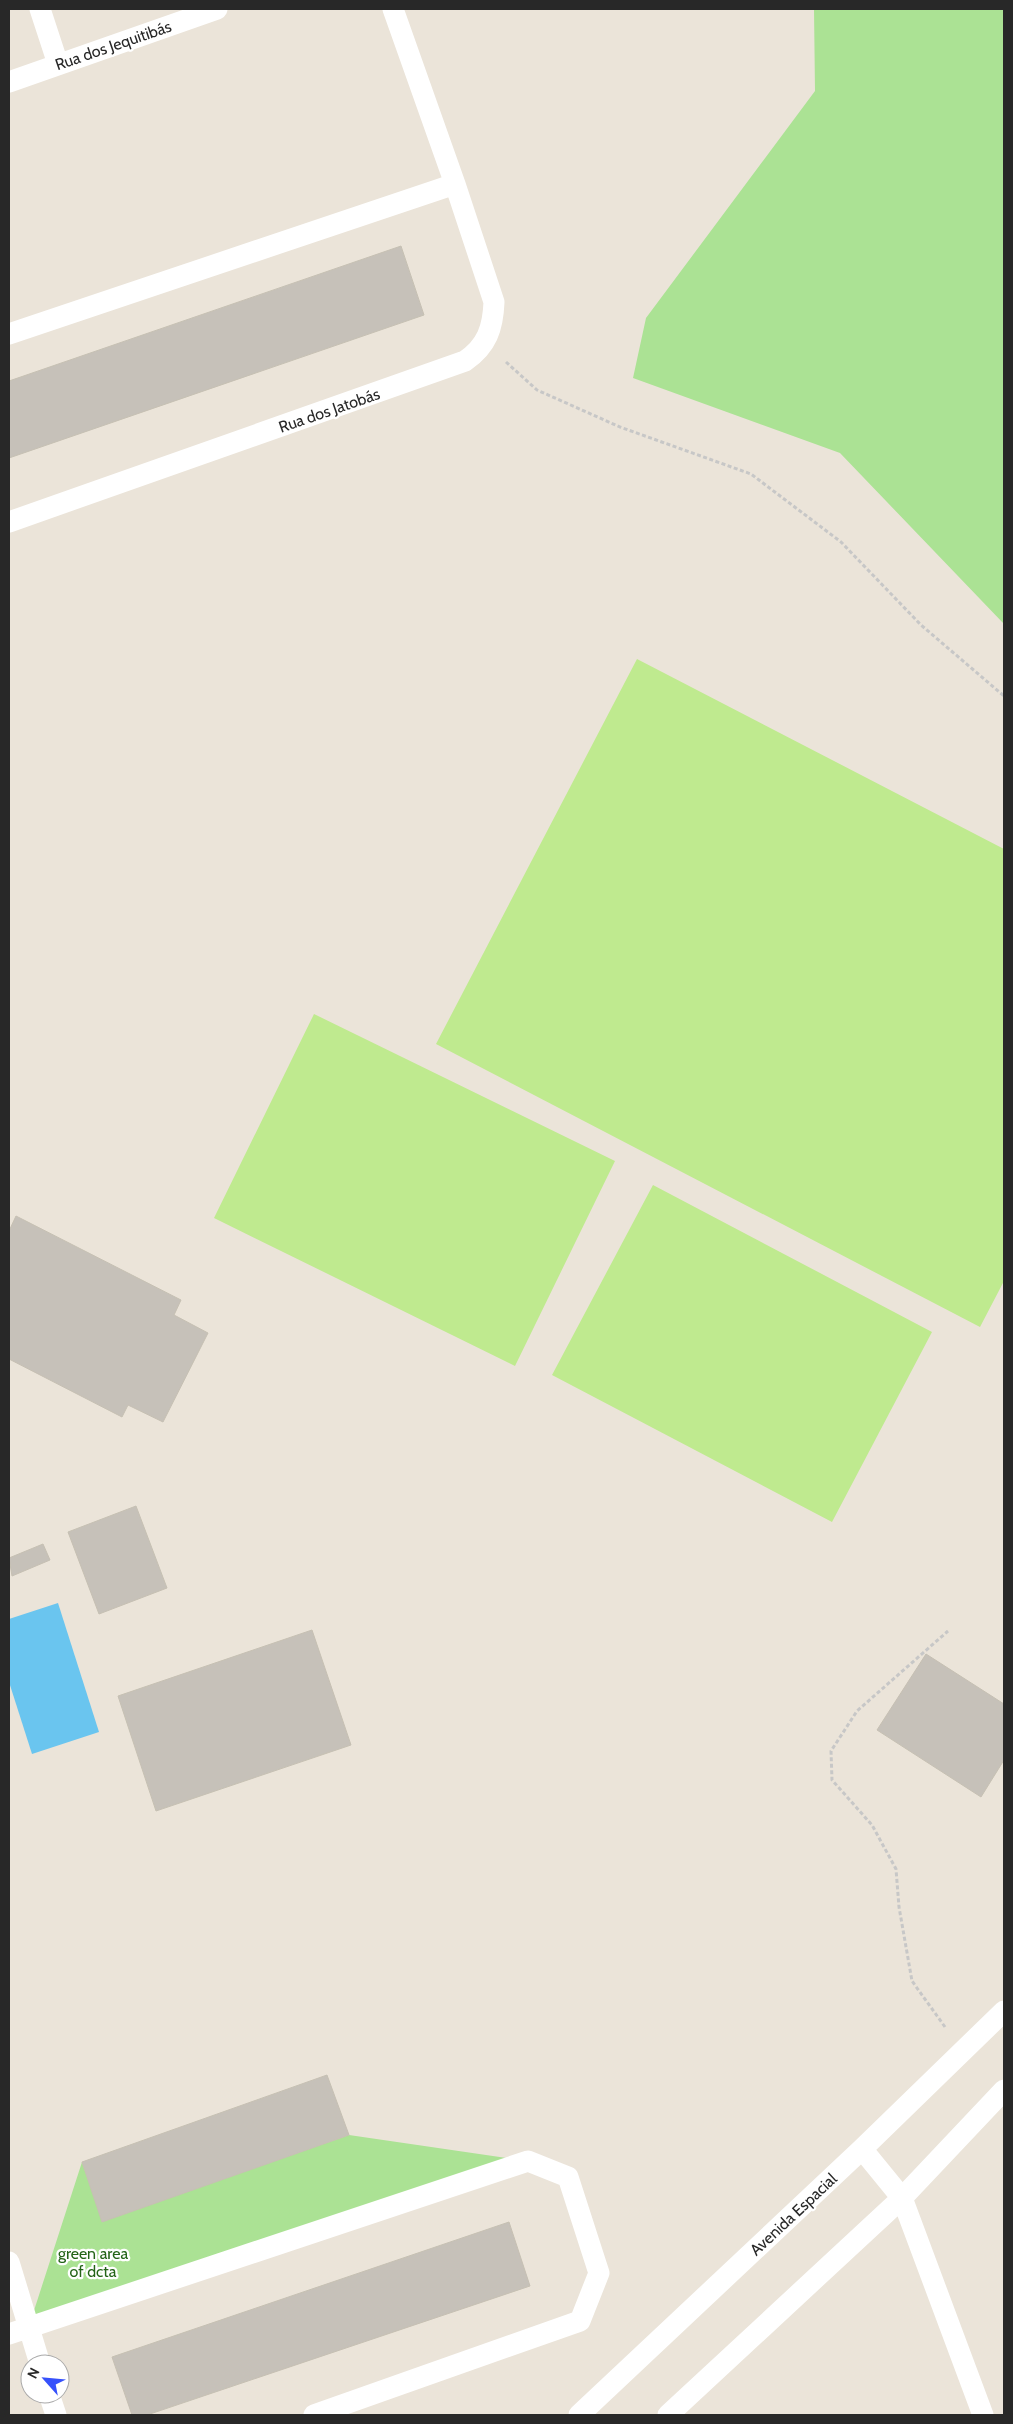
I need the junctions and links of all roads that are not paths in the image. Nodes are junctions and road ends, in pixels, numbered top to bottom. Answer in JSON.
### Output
{"nodes":[{"id":1,"x":40,"y":9,"type":"edge"},
{"id":2,"x":217,"y":9,"type":"edge"},
{"id":3,"x":393,"y":9,"type":"edge"},
{"id":4,"x":58,"y":64,"type":"junction"},
{"id":5,"x":9,"y":82,"type":"edge"},
{"id":6,"x":456,"y":184,"type":"junction"},
{"id":7,"x":9,"y":334,"type":"edge"},
{"id":8,"x":9,"y":522,"type":"edge"},
{"id":9,"x":1004,"y":2011,"type":"edge"},
{"id":10,"x":1004,"y":2090,"type":"edge"},
{"id":11,"x":862,"y":2149,"type":"junction"},
{"id":12,"x":902,"y":2198,"type":"junction"},
{"id":13,"x":9,"y":2262,"type":"edge"},
{"id":14,"x":29,"y":2326,"type":"junction"},
{"id":15,"x":9,"y":2334,"type":"edge"},
{"id":16,"x":37,"y":2354,"type":"edge"},
{"id":17,"x":314,"y":2415,"type":"edge"},
{"id":18,"x":579,"y":2415,"type":"edge"},
{"id":19,"x":668,"y":2415,"type":"edge"},
{"id":20,"x":983,"y":2415,"type":"edge"}],
"edges":[{"from":1,"to":4,"type":"lane"},
{"from":2,"to":4,"type":"lane","name":"Rua dos Jequitibás"},
{"from":3,"to":6,"type":"lane","name":"Rua dos Jatobás"},
{"from":4,"to":5,"type":"lane","name":"Rua dos Jequitibás"},
{"from":6,"to":7,"type":"lane"},
{"from":6,"to":8,"type":"lane","name":"Rua dos Jatobás"},
{"from":9,"to":11,"type":"lane","name":"Avenida Espacial"},
{"from":10,"to":12,"type":"lane"},
{"from":11,"to":12,"type":"lane"},
{"from":11,"to":18,"type":"lane","name":"Avenida Espacial"},
{"from":12,"to":19,"type":"lane"},
{"from":12,"to":20,"type":"lane"},
{"from":13,"to":14,"type":"lane"},
{"from":14,"to":15,"type":"lane"},
{"from":14,"to":16,"type":"lane"},
{"from":14,"to":17,"type":"lane"}]}
